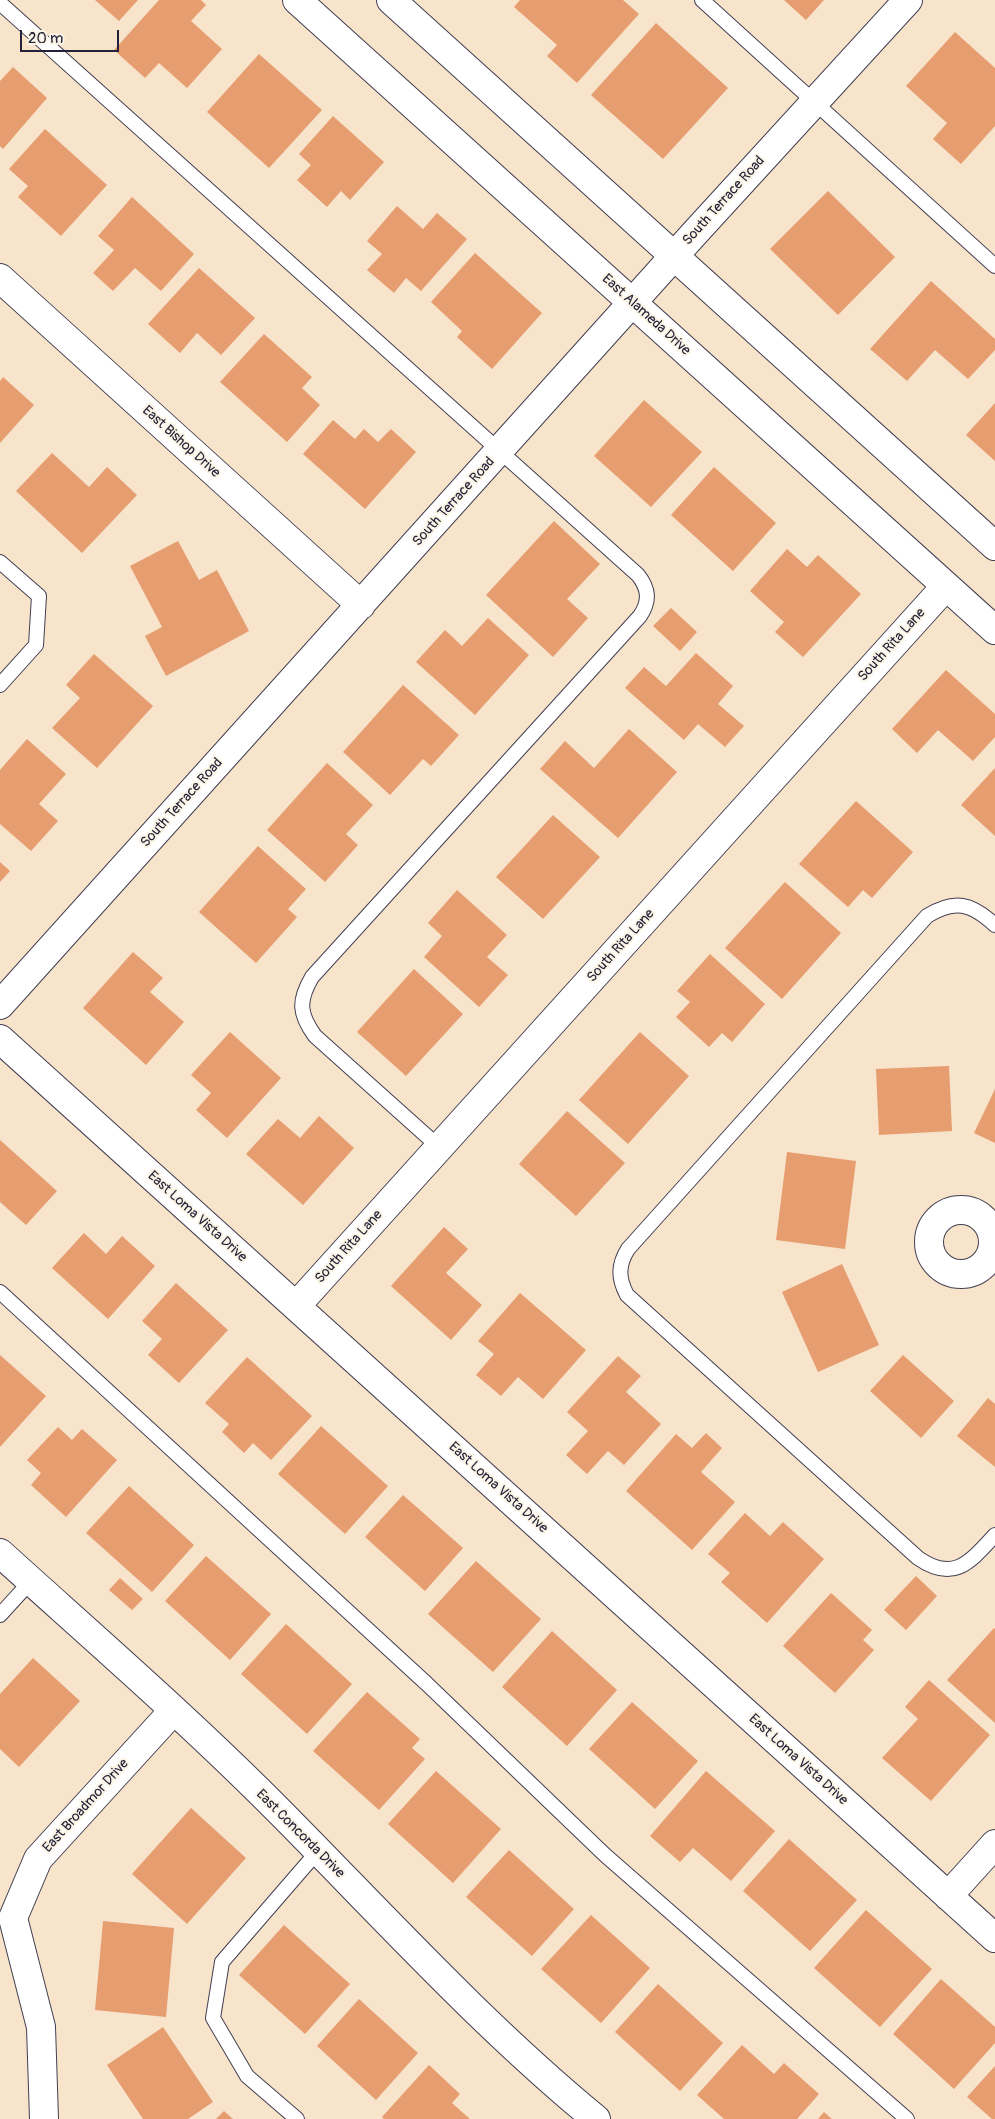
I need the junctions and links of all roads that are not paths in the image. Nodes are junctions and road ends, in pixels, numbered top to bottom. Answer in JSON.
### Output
{"nodes":[{"id":1,"x":297,"y":0,"type":"edge"},
{"id":2,"x":391,"y":0,"type":"edge"},
{"id":3,"x":702,"y":0,"type":"edge"},
{"id":4,"x":908,"y":0,"type":"edge"},
{"id":5,"x":0,"y":3,"type":"edge"},
{"id":6,"x":814,"y":102,"type":"junction"},
{"id":7,"x":675,"y":256,"type":"junction"},
{"id":8,"x":995,"y":266,"type":"edge"},
{"id":9,"x":0,"y":278,"type":"edge"},
{"id":10,"x":632,"y":303,"type":"junction"},
{"id":11,"x":500,"y":451,"type":"junction"},
{"id":12,"x":995,"y":546,"type":"edge"},
{"id":13,"x":0,"y":562,"type":"edge"},
{"id":14,"x":946,"y":586,"type":"junction"},
{"id":15,"x":361,"y":604,"type":"junction"},
{"id":16,"x":995,"y":630,"type":"edge"},
{"id":17,"x":0,"y":685,"type":"edge"},
{"id":18,"x":995,"y":925,"type":"edge"},
{"id":19,"x":0,"y":1005,"type":"edge"},
{"id":20,"x":0,"y":1039,"type":"edge"},
{"id":21,"x":439,"y":1147,"type":"junction"},
{"id":22,"x":0,"y":1292,"type":"edge"},
{"id":23,"x":296,"y":1306,"type":"junction"},
{"id":24,"x":995,"y":1536,"type":"edge"},
{"id":25,"x":0,"y":1553,"type":"edge"},
{"id":26,"x":31,"y":1581,"type":"junction"},
{"id":27,"x":0,"y":1615,"type":"edge"},
{"id":28,"x":174,"y":1710,"type":"junction"},
{"id":29,"x":995,"y":1844,"type":"edge"},
{"id":30,"x":318,"y":1851,"type":"junction"},
{"id":31,"x":948,"y":1896,"type":"junction"},
{"id":32,"x":995,"y":1938,"type":"edge"},
{"id":33,"x":44,"y":2119,"type":"edge"},
{"id":34,"x":297,"y":2119,"type":"edge"},
{"id":35,"x":596,"y":2119,"type":"edge"},
{"id":36,"x":907,"y":2119,"type":"edge"}],
"edges":[{"from":1,"to":10,"type":"street","name":"East Alameda Drive"},
{"from":2,"to":7,"type":"street"},
{"from":3,"to":6,"type":"lane"},
{"from":4,"to":6,"type":"street","name":"South Terrace Road"},
{"from":5,"to":11,"type":"lane"},
{"from":6,"to":7,"type":"street","name":"South Terrace Road"},
{"from":6,"to":8,"type":"lane"},
{"from":7,"to":10,"type":"street","name":"South Terrace Road"},
{"from":7,"to":12,"type":"street"},
{"from":9,"to":15,"type":"street","name":"East Bishop Drive"},
{"from":10,"to":11,"type":"street","name":"South Terrace Road"},
{"from":10,"to":14,"type":"street","name":"East Alameda Drive"},
{"from":11,"to":15,"type":"street","name":"South Terrace Road"},
{"from":11,"to":21,"type":"lane"},
{"from":13,"to":17,"type":"lane"},
{"from":14,"to":16,"type":"street","name":"East Alameda Drive"},
{"from":14,"to":21,"type":"street","name":"South Rita Lane"},
{"from":15,"to":19,"type":"street","name":"South Terrace Road"},
{"from":18,"to":24,"type":"lane"},
{"from":20,"to":23,"type":"street","name":"East Loma Vista Drive"},
{"from":21,"to":23,"type":"street","name":"South Rita Lane"},
{"from":22,"to":36,"type":"lane"},
{"from":23,"to":31,"type":"street","name":"East Loma Vista Drive"},
{"from":25,"to":26,"type":"street","name":"East Concorda Drive"},
{"from":26,"to":27,"type":"lane"},
{"from":26,"to":28,"type":"street","name":"East Concorda Drive"},
{"from":28,"to":30,"type":"street","name":"East Concorda Drive"},
{"from":28,"to":33,"type":"street","name":"East Broadmor Drive"},
{"from":29,"to":31,"type":"street"},
{"from":30,"to":34,"type":"lane"},
{"from":30,"to":35,"type":"street","name":"East Concorda Drive"},
{"from":31,"to":32,"type":"street","name":"East Loma Vista Drive"}]}
